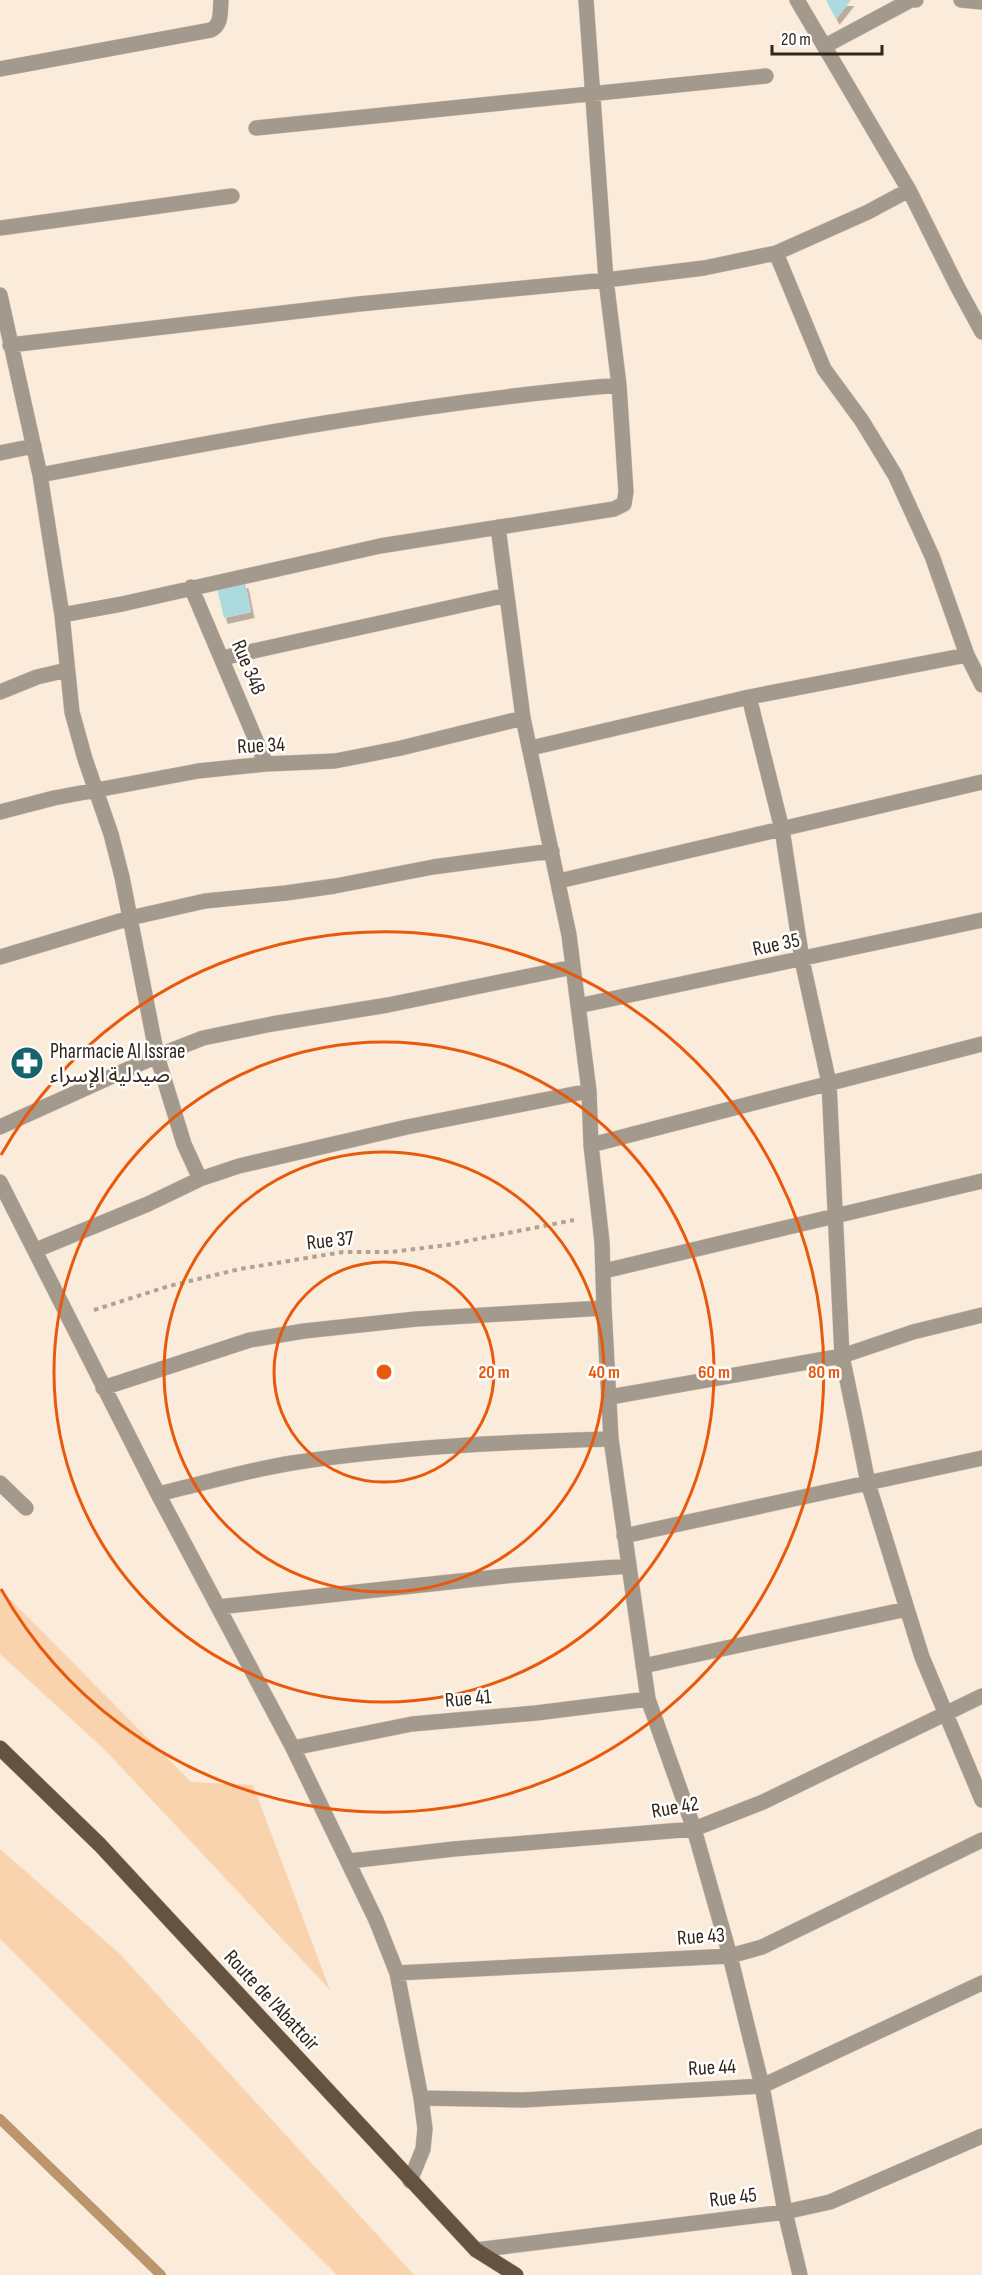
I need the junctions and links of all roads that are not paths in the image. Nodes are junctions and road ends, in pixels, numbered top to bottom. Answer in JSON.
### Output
{"nodes":[{"id":1,"x":221,"y":0,"type":"edge"},
{"id":2,"x":586,"y":0,"type":"edge"},
{"id":3,"x":797,"y":0,"type":"edge"},
{"id":4,"x":916,"y":0,"type":"edge"},
{"id":5,"x":962,"y":0,"type":"edge"},
{"id":6,"x":982,"y":2,"type":"edge"},
{"id":7,"x":825,"y":46,"type":"junction"},
{"id":8,"x":0,"y":69,"type":"edge"},
{"id":9,"x":766,"y":76,"type":"dead end"},
{"id":10,"x":593,"y":94,"type":"junction"},
{"id":11,"x":256,"y":128,"type":"dead end"},
{"id":12,"x":909,"y":190,"type":"junction"},
{"id":13,"x":232,"y":196,"type":"dead end"},
{"id":14,"x":0,"y":228,"type":"edge"},
{"id":15,"x":776,"y":252,"type":"junction"},
{"id":16,"x":606,"y":280,"type":"junction"},
{"id":17,"x":0,"y":295,"type":"edge"},
{"id":18,"x":982,"y":332,"type":"edge"},
{"id":19,"x":10,"y":345,"type":"junction"},
{"id":20,"x":619,"y":385,"type":"junction"},
{"id":21,"x":34,"y":446,"type":"junction"},
{"id":22,"x":0,"y":453,"type":"edge"},
{"id":23,"x":40,"y":475,"type":"junction"},
{"id":24,"x":498,"y":527,"type":"junction"},
{"id":25,"x":191,"y":587,"type":"junction"},
{"id":26,"x":507,"y":595,"type":"junction"},
{"id":27,"x":62,"y":615,"type":"junction"},
{"id":28,"x":967,"y":656,"type":"junction"},
{"id":29,"x":222,"y":658,"type":"junction"},
{"id":30,"x":67,"y":670,"type":"junction"},
{"id":31,"x":982,"y":683,"type":"edge"},
{"id":32,"x":0,"y":692,"type":"edge"},
{"id":33,"x":749,"y":697,"type":"junction"},
{"id":34,"x":523,"y":718,"type":"junction"},
{"id":35,"x":531,"y":748,"type":"junction"},
{"id":36,"x":266,"y":764,"type":"junction"},
{"id":37,"x":982,"y":782,"type":"edge"},
{"id":38,"x":95,"y":791,"type":"junction"},
{"id":39,"x":0,"y":812,"type":"edge"},
{"id":40,"x":782,"y":830,"type":"junction"},
{"id":41,"x":552,"y":851,"type":"junction"},
{"id":42,"x":559,"y":881,"type":"junction"},
{"id":43,"x":130,"y":918,"type":"junction"},
{"id":44,"x":982,"y":920,"type":"edge"},
{"id":45,"x":0,"y":957,"type":"edge"},
{"id":46,"x":802,"y":960,"type":"junction"},
{"id":47,"x":573,"y":967,"type":"junction"},
{"id":48,"x":578,"y":1006,"type":"junction"},
{"id":49,"x":982,"y":1044,"type":"edge"},
{"id":50,"x":157,"y":1056,"type":"junction"},
{"id":51,"x":829,"y":1083,"type":"junction"},
{"id":52,"x":589,"y":1091,"type":"junction"},
{"id":53,"x":0,"y":1127,"type":"edge"},
{"id":54,"x":591,"y":1144,"type":"junction"},
{"id":55,"x":200,"y":1179,"type":"junction"},
{"id":56,"x":982,"y":1181,"type":"edge"},
{"id":57,"x":0,"y":1182,"type":"edge"},
{"id":58,"x":836,"y":1216,"type":"junction"},
{"id":59,"x":36,"y":1250,"type":"junction"},
{"id":60,"x":604,"y":1271,"type":"junction"},
{"id":61,"x":604,"y":1308,"type":"junction"},
{"id":62,"x":982,"y":1315,"type":"edge"},
{"id":63,"x":842,"y":1356,"type":"junction"},
{"id":64,"x":103,"y":1388,"type":"junction"},
{"id":65,"x":610,"y":1397,"type":"junction"},
{"id":66,"x":611,"y":1439,"type":"junction"},
{"id":67,"x":982,"y":1458,"type":"edge"},
{"id":68,"x":0,"y":1483,"type":"edge"},
{"id":69,"x":868,"y":1483,"type":"junction"},
{"id":70,"x":158,"y":1494,"type":"junction"},
{"id":71,"x":26,"y":1508,"type":"dead end"},
{"id":72,"x":624,"y":1536,"type":"junction"},
{"id":73,"x":628,"y":1566,"type":"junction"},
{"id":74,"x":218,"y":1607,"type":"junction"},
{"id":75,"x":907,"y":1609,"type":"junction"},
{"id":76,"x":643,"y":1666,"type":"junction"},
{"id":77,"x":982,"y":1696,"type":"edge"},
{"id":78,"x":648,"y":1699,"type":"junction"},
{"id":79,"x":945,"y":1713,"type":"junction"},
{"id":80,"x":0,"y":1748,"type":"edge"},
{"id":81,"x":293,"y":1748,"type":"junction"},
{"id":82,"x":982,"y":1800,"type":"edge"},
{"id":83,"x":694,"y":1829,"type":"junction"},
{"id":84,"x":982,"y":1840,"type":"edge"},
{"id":85,"x":349,"y":1861,"type":"junction"},
{"id":86,"x":730,"y":1956,"type":"junction"},
{"id":87,"x":397,"y":1974,"type":"junction"},
{"id":88,"x":982,"y":1983,"type":"edge"},
{"id":89,"x":762,"y":2086,"type":"junction"},
{"id":90,"x":421,"y":2098,"type":"junction"},
{"id":91,"x":982,"y":2136,"type":"edge"},
{"id":92,"x":410,"y":2181,"type":"junction"},
{"id":93,"x":785,"y":2212,"type":"junction"},
{"id":94,"x":476,"y":2250,"type":"junction"},
{"id":95,"x":516,"y":2275,"type":"edge"},
{"id":96,"x":800,"y":2275,"type":"edge"}],
"edges":[{"from":1,"to":8,"type":"street"},
{"from":2,"to":10,"type":"street"},
{"from":3,"to":7,"type":"street"},
{"from":4,"to":7,"type":"street"},
{"from":5,"to":6,"type":"street"},
{"from":7,"to":12,"type":"street"},
{"from":9,"to":10,"type":"street"},
{"from":10,"to":11,"type":"street"},
{"from":10,"to":16,"type":"street"},
{"from":12,"to":15,"type":"street"},
{"from":12,"to":18,"type":"street"},
{"from":13,"to":14,"type":"street"},
{"from":15,"to":16,"type":"street"},
{"from":15,"to":28,"type":"street"},
{"from":16,"to":19,"type":"street"},
{"from":16,"to":20,"type":"street"},
{"from":17,"to":19,"type":"street"},
{"from":19,"to":21,"type":"street"},
{"from":20,"to":23,"type":"street"},
{"from":20,"to":24,"type":"street"},
{"from":21,"to":22,"type":"street"},
{"from":21,"to":23,"type":"street"},
{"from":23,"to":27,"type":"street"},
{"from":24,"to":25,"type":"street"},
{"from":24,"to":26,"type":"street"},
{"from":25,"to":27,"type":"street"},
{"from":25,"to":29,"type":"street","name":"Rue 34B"},
{"from":26,"to":29,"type":"street"},
{"from":26,"to":34,"type":"street"},
{"from":27,"to":30,"type":"street"},
{"from":28,"to":31,"type":"street"},
{"from":28,"to":33,"type":"street"},
{"from":29,"to":36,"type":"street","name":"Rue 34B"},
{"from":30,"to":32,"type":"street"},
{"from":30,"to":38,"type":"street"},
{"from":33,"to":35,"type":"street"},
{"from":33,"to":40,"type":"street"},
{"from":34,"to":35,"type":"street"},
{"from":34,"to":36,"type":"street","name":"Rue 34"},
{"from":35,"to":41,"type":"street"},
{"from":36,"to":38,"type":"street","name":"Rue 34"},
{"from":37,"to":40,"type":"street"},
{"from":38,"to":39,"type":"street","name":"Rue 34"},
{"from":38,"to":43,"type":"street"},
{"from":40,"to":42,"type":"street"},
{"from":40,"to":46,"type":"street"},
{"from":41,"to":42,"type":"street"},
{"from":41,"to":43,"type":"street"},
{"from":42,"to":47,"type":"street"},
{"from":43,"to":45,"type":"street"},
{"from":43,"to":50,"type":"street"},
{"from":44,"to":46,"type":"street","name":"Rue 35"},
{"from":46,"to":48,"type":"street","name":"Rue 35"},
{"from":46,"to":51,"type":"street"},
{"from":47,"to":48,"type":"street"},
{"from":47,"to":50,"type":"street"},
{"from":48,"to":52,"type":"street"},
{"from":49,"to":51,"type":"street"},
{"from":50,"to":53,"type":"street"},
{"from":50,"to":55,"type":"street"},
{"from":51,"to":54,"type":"street"},
{"from":51,"to":58,"type":"street"},
{"from":52,"to":54,"type":"street"},
{"from":52,"to":55,"type":"street"},
{"from":54,"to":60,"type":"street"},
{"from":55,"to":59,"type":"street"},
{"from":56,"to":58,"type":"street"},
{"from":57,"to":59,"type":"street"},
{"from":58,"to":60,"type":"street"},
{"from":58,"to":63,"type":"street"},
{"from":59,"to":64,"type":"street"},
{"from":60,"to":61,"type":"street"},
{"from":61,"to":64,"type":"street"},
{"from":61,"to":65,"type":"street"},
{"from":62,"to":63,"type":"street"},
{"from":63,"to":65,"type":"street"},
{"from":63,"to":69,"type":"street"},
{"from":64,"to":70,"type":"street"},
{"from":65,"to":66,"type":"street"},
{"from":66,"to":70,"type":"street"},
{"from":66,"to":72,"type":"street"},
{"from":67,"to":69,"type":"street"},
{"from":68,"to":71,"type":"street"},
{"from":69,"to":72,"type":"street"},
{"from":69,"to":75,"type":"street"},
{"from":70,"to":74,"type":"street"},
{"from":72,"to":73,"type":"street"},
{"from":73,"to":74,"type":"street"},
{"from":73,"to":76,"type":"street"},
{"from":74,"to":81,"type":"street"},
{"from":75,"to":76,"type":"street"},
{"from":75,"to":79,"type":"street"},
{"from":76,"to":78,"type":"street"},
{"from":77,"to":79,"type":"street","name":"Rue 42"},
{"from":78,"to":81,"type":"street","name":"Rue 41"},
{"from":78,"to":83,"type":"street"},
{"from":79,"to":82,"type":"street"},
{"from":79,"to":83,"type":"street","name":"Rue 42"},
{"from":80,"to":92,"type":"main road","name":"Route de l’Abattoir"},
{"from":81,"to":85,"type":"street"},
{"from":83,"to":85,"type":"street","name":"Rue 42"},
{"from":83,"to":86,"type":"street"},
{"from":84,"to":86,"type":"street","name":"Rue 43"},
{"from":85,"to":87,"type":"street"},
{"from":86,"to":87,"type":"street","name":"Rue 43"},
{"from":86,"to":89,"type":"street"},
{"from":87,"to":90,"type":"street"},
{"from":88,"to":89,"type":"street","name":"Rue 44"},
{"from":89,"to":90,"type":"street","name":"Rue 44"},
{"from":89,"to":93,"type":"street"},
{"from":90,"to":92,"type":"street"},
{"from":91,"to":93,"type":"street","name":"Rue 45"},
{"from":92,"to":94,"type":"main road","name":"Route de l’Abattoir"},
{"from":93,"to":94,"type":"street","name":"Rue 45"},
{"from":93,"to":96,"type":"street"},
{"from":94,"to":95,"type":"main road","name":"Route de l’Abattoir"}]}
